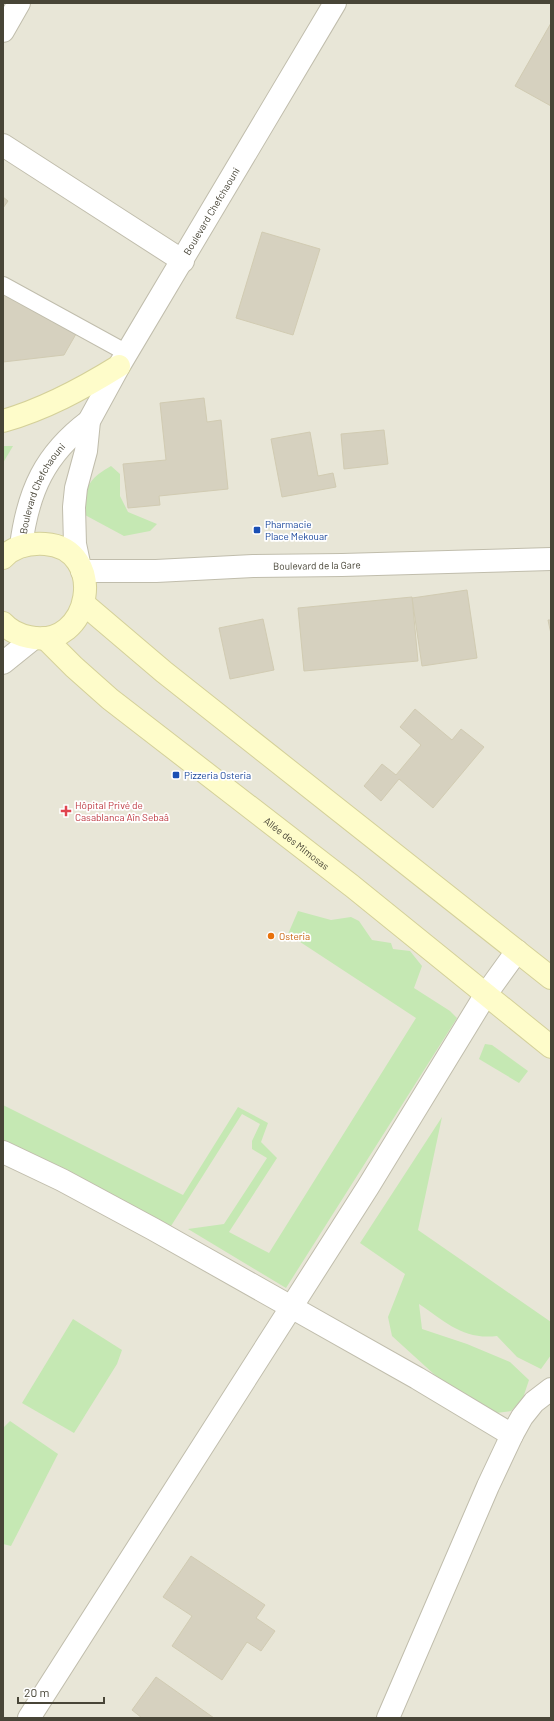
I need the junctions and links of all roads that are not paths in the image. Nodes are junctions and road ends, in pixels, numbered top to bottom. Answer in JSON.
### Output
{"nodes":[{"id":1,"x":19,"y":3,"type":"edge"},
{"id":2,"x":335,"y":3,"type":"edge"},
{"id":3,"x":3,"y":31,"type":"edge"},
{"id":4,"x":3,"y":145,"type":"edge"},
{"id":5,"x":184,"y":261,"type":"junction"},
{"id":6,"x":3,"y":285,"type":"edge"},
{"id":7,"x":123,"y":360,"type":"junction"},
{"id":8,"x":89,"y":421,"type":"junction"},
{"id":9,"x":3,"y":422,"type":"edge"},
{"id":10,"x":11,"y":548,"type":"edge"},
{"id":11,"x":551,"y":558,"type":"edge"},
{"id":12,"x":81,"y":567,"type":"junction"},
{"id":13,"x":84,"y":604,"type":"junction"},
{"id":14,"x":3,"y":623,"type":"edge"},
{"id":15,"x":40,"y":638,"type":"junction"},
{"id":16,"x":3,"y":663,"type":"edge"},
{"id":17,"x":517,"y":951,"type":"junction"},
{"id":18,"x":551,"y":978,"type":"edge"},
{"id":19,"x":486,"y":994,"type":"junction"},
{"id":20,"x":551,"y":1047,"type":"edge"},
{"id":21,"x":3,"y":1152,"type":"edge"},
{"id":22,"x":291,"y":1308,"type":"junction"},
{"id":23,"x":551,"y":1389,"type":"edge"},
{"id":24,"x":512,"y":1435,"type":"junction"},
{"id":25,"x":37,"y":1716,"type":"edge"},
{"id":26,"x":388,"y":1718,"type":"edge"}],
"edges":[{"from":1,"to":3,"type":"street"},
{"from":2,"to":5,"type":"street","name":"Boulevard Chefchaouni"},
{"from":4,"to":5,"type":"street"},
{"from":5,"to":7,"type":"street","name":"Boulevard Chefchaouni"},
{"from":6,"to":7,"type":"lane"},
{"from":7,"to":8,"type":"street","name":"Boulevard Chefchaouni"},
{"from":7,"to":9,"type":"main road"},
{"from":8,"to":10,"type":"street","name":"Boulevard Chefchaouni"},
{"from":8,"to":12,"type":"street","name":"Boulevard Chefchaouni"},
{"from":10,"to":12,"type":"main road"},
{"from":11,"to":12,"type":"street","name":"Boulevard de la Gare"},
{"from":12,"to":13,"type":"main road"},
{"from":13,"to":15,"type":"main road"},
{"from":13,"to":17,"type":"main road"},
{"from":14,"to":15,"type":"main road"},
{"from":15,"to":16,"type":"street"},
{"from":15,"to":19,"type":"main road","name":"Allée des Mimosas"},
{"from":17,"to":18,"type":"main road"},
{"from":17,"to":19,"type":"street"},
{"from":19,"to":20,"type":"main road","name":"Allée des Mimosas"},
{"from":19,"to":22,"type":"street"},
{"from":21,"to":22,"type":"street"},
{"from":22,"to":24,"type":"street"},
{"from":22,"to":25,"type":"street"},
{"from":23,"to":24,"type":"street"},
{"from":24,"to":26,"type":"street"}]}
